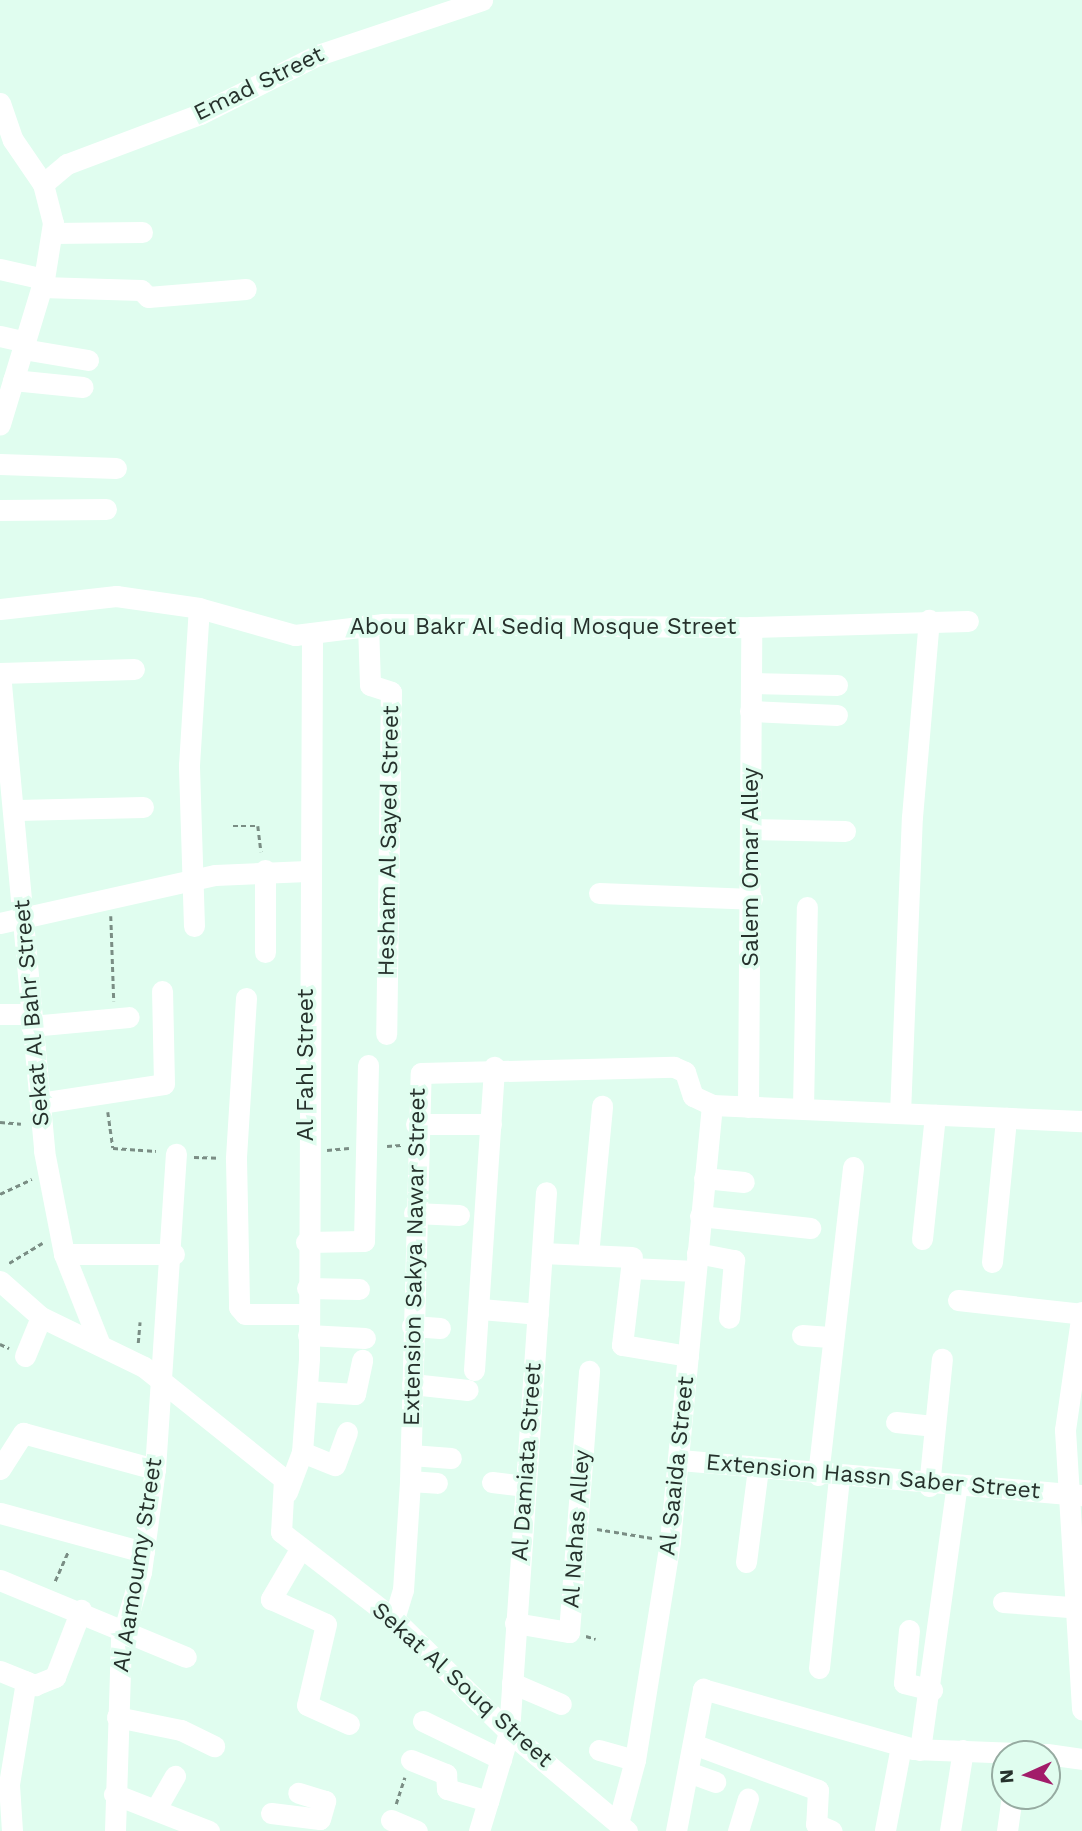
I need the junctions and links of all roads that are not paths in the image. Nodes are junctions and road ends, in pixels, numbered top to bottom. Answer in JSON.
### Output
{"nodes":[{"id":1,"x":482,"y":0,"type":"edge"},
{"id":2,"x":0,"y":103,"type":"edge"},
{"id":3,"x":43,"y":184,"type":"junction"},
{"id":4,"x":142,"y":232,"type":"dead end"},
{"id":5,"x":52,"y":233,"type":"junction"},
{"id":6,"x":0,"y":269,"type":"edge"},
{"id":7,"x":43,"y":283,"type":"junction"},
{"id":8,"x":246,"y":289,"type":"dead end"},
{"id":9,"x":0,"y":336,"type":"edge"},
{"id":10,"x":24,"y":346,"type":"junction"},
{"id":11,"x":88,"y":360,"type":"dead end"},
{"id":12,"x":13,"y":380,"type":"junction"},
{"id":13,"x":83,"y":387,"type":"dead end"},
{"id":14,"x":0,"y":424,"type":"edge"},
{"id":15,"x":0,"y":464,"type":"edge"},
{"id":16,"x":116,"y":468,"type":"dead end"},
{"id":17,"x":106,"y":509,"type":"dead end"},
{"id":18,"x":0,"y":510,"type":"edge"},
{"id":19,"x":199,"y":608,"type":"junction"},
{"id":20,"x":0,"y":610,"type":"edge"},
{"id":21,"x":929,"y":620,"type":"junction"},
{"id":22,"x":968,"y":621,"type":"dead end"},
{"id":23,"x":368,"y":624,"type":"junction"},
{"id":24,"x":751,"y":627,"type":"junction"},
{"id":25,"x":312,"y":634,"type":"junction"},
{"id":26,"x":134,"y":669,"type":"dead end"},
{"id":27,"x":0,"y":673,"type":"edge"},
{"id":28,"x":751,"y":683,"type":"junction"},
{"id":29,"x":837,"y":685,"type":"dead end"},
{"id":30,"x":750,"y":711,"type":"junction"},
{"id":31,"x":837,"y":715,"type":"dead end"},
{"id":32,"x":143,"y":807,"type":"dead end"},
{"id":33,"x":12,"y":820,"type":"edge"},
{"id":34,"x":752,"y":829,"type":"junction"},
{"id":35,"x":845,"y":831,"type":"dead end"},
{"id":36,"x":263,"y":870,"type":"junction"},
{"id":37,"x":307,"y":871,"type":"junction"},
{"id":38,"x":192,"y":879,"type":"junction"},
{"id":39,"x":599,"y":893,"type":"dead end"},
{"id":40,"x":752,"y":899,"type":"junction"},
{"id":41,"x":807,"y":907,"type":"dead end"},
{"id":42,"x":23,"y":916,"type":"junction"},
{"id":43,"x":0,"y":923,"type":"edge"},
{"id":44,"x":194,"y":926,"type":"dead end"},
{"id":45,"x":265,"y":952,"type":"dead end"},
{"id":46,"x":162,"y":991,"type":"dead end"},
{"id":47,"x":246,"y":998,"type":"dead end"},
{"id":48,"x":0,"y":1014,"type":"edge"},
{"id":49,"x":122,"y":1017,"type":"road end"},
{"id":50,"x":30,"y":1020,"type":"junction"},
{"id":51,"x":386,"y":1034,"type":"dead end"},
{"id":52,"x":368,"y":1065,"type":"dead end"},
{"id":53,"x":494,"y":1067,"type":"junction"},
{"id":54,"x":40,"y":1103,"type":"junction"},
{"id":55,"x":712,"y":1105,"type":"junction"},
{"id":56,"x":602,"y":1106,"type":"dead end"},
{"id":57,"x":748,"y":1107,"type":"junction"},
{"id":58,"x":803,"y":1108,"type":"junction"},
{"id":59,"x":900,"y":1113,"type":"junction"},
{"id":60,"x":935,"y":1115,"type":"junction"},
{"id":61,"x":1006,"y":1118,"type":"junction"},
{"id":62,"x":1082,"y":1121,"type":"edge"},
{"id":63,"x":416,"y":1124,"type":"junction"},
{"id":64,"x":491,"y":1124,"type":"junction"},
{"id":65,"x":176,"y":1154,"type":"road end"},
{"id":66,"x":852,"y":1167,"type":"dead end"},
{"id":67,"x":704,"y":1178,"type":"junction"},
{"id":68,"x":744,"y":1182,"type":"dead end"},
{"id":69,"x":546,"y":1192,"type":"dead end"},
{"id":70,"x":414,"y":1213,"type":"junction"},
{"id":71,"x":459,"y":1215,"type":"dead end"},
{"id":72,"x":700,"y":1216,"type":"junction"},
{"id":73,"x":810,"y":1228,"type":"dead end"},
{"id":74,"x":922,"y":1238,"type":"dead end"},
{"id":75,"x":306,"y":1242,"type":"junction"},
{"id":76,"x":542,"y":1253,"type":"junction"},
{"id":77,"x":64,"y":1254,"type":"junction"},
{"id":78,"x":174,"y":1254,"type":"junction"},
{"id":79,"x":588,"y":1255,"type":"junction"},
{"id":80,"x":632,"y":1257,"type":"dead end"},
{"id":81,"x":696,"y":1262,"type":"junction"},
{"id":82,"x":992,"y":1262,"type":"dead end"},
{"id":83,"x":0,"y":1281,"type":"edge"},
{"id":84,"x":307,"y":1288,"type":"junction"},
{"id":85,"x":359,"y":1289,"type":"dead end"},
{"id":86,"x":958,"y":1300,"type":"dead end"},
{"id":87,"x":481,"y":1309,"type":"junction"},
{"id":88,"x":538,"y":1314,"type":"junction"},
{"id":89,"x":1082,"y":1314,"type":"edge"},
{"id":90,"x":41,"y":1317,"type":"junction"},
{"id":91,"x":729,"y":1318,"type":"dead end"},
{"id":92,"x":308,"y":1325,"type":"junction"},
{"id":93,"x":412,"y":1326,"type":"junction"},
{"id":94,"x":440,"y":1328,"type":"dead end"},
{"id":95,"x":802,"y":1335,"type":"dead end"},
{"id":96,"x":833,"y":1337,"type":"junction"},
{"id":97,"x":365,"y":1338,"type":"dead end"},
{"id":98,"x":100,"y":1345,"type":"junction"},
{"id":99,"x":25,"y":1356,"type":"dead end"},
{"id":100,"x":688,"y":1356,"type":"junction"},
{"id":101,"x":942,"y":1359,"type":"dead end"},
{"id":102,"x":362,"y":1360,"type":"dead end"},
{"id":103,"x":589,"y":1371,"type":"dead end"},
{"id":104,"x":164,"y":1382,"type":"junction"},
{"id":105,"x":412,"y":1384,"type":"junction"},
{"id":106,"x":308,"y":1391,"type":"junction"},
{"id":107,"x":1075,"y":1402,"type":"edge"},
{"id":108,"x":896,"y":1422,"type":"dead end"},
{"id":109,"x":935,"y":1426,"type":"junction"},
{"id":110,"x":347,"y":1432,"type":"dead end"},
{"id":111,"x":302,"y":1452,"type":"junction"},
{"id":112,"x":411,"y":1455,"type":"junction"},
{"id":113,"x":450,"y":1458,"type":"dead end"},
{"id":114,"x":680,"y":1460,"type":"junction"},
{"id":115,"x":758,"y":1468,"type":"junction"},
{"id":116,"x":0,"y":1469,"type":"edge"},
{"id":117,"x":155,"y":1469,"type":"junction"},
{"id":118,"x":829,"y":1476,"type":"junction"},
{"id":119,"x":410,"y":1481,"type":"junction"},
{"id":120,"x":492,"y":1482,"type":"dead end"},
{"id":121,"x":437,"y":1483,"type":"dead end"},
{"id":122,"x":524,"y":1486,"type":"junction"},
{"id":123,"x":929,"y":1486,"type":"junction"},
{"id":124,"x":956,"y":1489,"type":"junction"},
{"id":125,"x":287,"y":1492,"type":"junction"},
{"id":126,"x":1074,"y":1494,"type":"edge"},
{"id":127,"x":0,"y":1513,"type":"edge"},
{"id":128,"x":299,"y":1551,"type":"junction"},
{"id":129,"x":144,"y":1552,"type":"junction"},
{"id":130,"x":746,"y":1562,"type":"dead end"},
{"id":131,"x":0,"y":1580,"type":"edge"},
{"id":132,"x":1003,"y":1602,"type":"dead end"},
{"id":133,"x":1079,"y":1608,"type":"edge"},
{"id":134,"x":81,"y":1611,"type":"junction"},
{"id":135,"x":394,"y":1619,"type":"junction"},
{"id":136,"x":515,"y":1623,"type":"junction"},
{"id":137,"x":124,"y":1628,"type":"junction"},
{"id":138,"x":909,"y":1630,"type":"dead end"},
{"id":139,"x":186,"y":1657,"type":"dead end"},
{"id":140,"x":819,"y":1668,"type":"dead end"},
{"id":141,"x":0,"y":1671,"type":"edge"},
{"id":142,"x":1080,"y":1671,"type":"edge"},
{"id":143,"x":26,"y":1681,"type":"junction"},
{"id":144,"x":512,"y":1683,"type":"junction"},
{"id":145,"x":932,"y":1690,"type":"junction"},
{"id":146,"x":561,"y":1704,"type":"dead end"},
{"id":147,"x":1082,"y":1709,"type":"edge"},
{"id":148,"x":117,"y":1717,"type":"junction"},
{"id":149,"x":423,"y":1721,"type":"dead end"},
{"id":150,"x":349,"y":1724,"type":"dead end"},
{"id":151,"x":509,"y":1732,"type":"junction"},
{"id":152,"x":693,"y":1744,"type":"junction"},
{"id":153,"x":214,"y":1745,"type":"dead end"},
{"id":154,"x":911,"y":1748,"type":"junction"},
{"id":155,"x":599,"y":1749,"type":"dead end"},
{"id":156,"x":963,"y":1750,"type":"junction"},
{"id":157,"x":991,"y":1752,"type":"edge"},
{"id":158,"x":1061,"y":1756,"type":"edge"},
{"id":159,"x":501,"y":1759,"type":"junction"},
{"id":160,"x":1082,"y":1759,"type":"edge"},
{"id":161,"x":411,"y":1760,"type":"road end"},
{"id":162,"x":635,"y":1760,"type":"junction"},
{"id":163,"x":688,"y":1772,"type":"junction"},
{"id":164,"x":175,"y":1776,"type":"dead end"},
{"id":165,"x":715,"y":1782,"type":"dead end"},
{"id":166,"x":298,"y":1793,"type":"dead end"},
{"id":167,"x":114,"y":1794,"type":"junction"},
{"id":168,"x":748,"y":1798,"type":"dead end"},
{"id":169,"x":5,"y":1800,"type":"edge"},
{"id":170,"x":488,"y":1801,"type":"junction"},
{"id":171,"x":157,"y":1807,"type":"junction"},
{"id":172,"x":1010,"y":1810,"type":"edge"},
{"id":173,"x":283,"y":1820,"type":"edge"},
{"id":174,"x":391,"y":1820,"type":"road end"},
{"id":175,"x":184,"y":1825,"type":"edge"},
{"id":176,"x":623,"y":1827,"type":"edge"},
{"id":177,"x":885,"y":1830,"type":"edge"},
{"id":178,"x":12,"y":1831,"type":"edge"},
{"id":179,"x":109,"y":1831,"type":"edge"},
{"id":180,"x":209,"y":1831,"type":"edge"},
{"id":181,"x":417,"y":1831,"type":"edge"},
{"id":182,"x":479,"y":1831,"type":"edge"},
{"id":183,"x":676,"y":1831,"type":"edge"},
{"id":184,"x":738,"y":1831,"type":"edge"},
{"id":185,"x":832,"y":1831,"type":"edge"},
{"id":186,"x":950,"y":1831,"type":"edge"},
{"id":187,"x":1007,"y":1831,"type":"edge"}],
"edges":[{"from":1,"to":3,"type":"street","name":"Emad Street"},
{"from":2,"to":3,"type":"street"},
{"from":3,"to":5,"type":"street"},
{"from":4,"to":5,"type":"street"},
{"from":5,"to":7,"type":"street"},
{"from":6,"to":7,"type":"street"},
{"from":7,"to":8,"type":"street"},
{"from":7,"to":10,"type":"street"},
{"from":9,"to":10,"type":"street"},
{"from":10,"to":11,"type":"street"},
{"from":10,"to":12,"type":"street"},
{"from":12,"to":13,"type":"street"},
{"from":12,"to":14,"type":"street"},
{"from":15,"to":16,"type":"street"},
{"from":17,"to":18,"type":"street"},
{"from":19,"to":20,"type":"street","name":"Abou Bakr Al Sediq Mosque Street"},
{"from":19,"to":25,"type":"street","name":"Abou Bakr Al Sediq Mosque Street"},
{"from":19,"to":38,"type":"street"},
{"from":21,"to":22,"type":"street","name":"Abou Bakr Al Sediq Mosque Street"},
{"from":21,"to":24,"type":"street","name":"Abou Bakr Al Sediq Mosque Street"},
{"from":21,"to":59,"type":"street"},
{"from":23,"to":24,"type":"street","name":"Abou Bakr Al Sediq Mosque Street"},
{"from":23,"to":25,"type":"street","name":"Abou Bakr Al Sediq Mosque Street"},
{"from":23,"to":51,"type":"street","name":"Hesham Al Sayed Street"},
{"from":24,"to":28,"type":"street","name":"Salem Omar Alley"},
{"from":25,"to":37,"type":"street","name":"Al Fahl Street"},
{"from":26,"to":27,"type":"street"},
{"from":27,"to":33,"type":"street","name":"Sekat Al Bahr Street"},
{"from":28,"to":29,"type":"street"},
{"from":28,"to":30,"type":"street","name":"Salem Omar Alley"},
{"from":30,"to":31,"type":"street"},
{"from":30,"to":34,"type":"street","name":"Salem Omar Alley"},
{"from":32,"to":33,"type":"street"},
{"from":33,"to":42,"type":"street","name":"Sekat Al Bahr Street"},
{"from":34,"to":35,"type":"street"},
{"from":34,"to":40,"type":"street","name":"Salem Omar Alley"},
{"from":36,"to":37,"type":"street"},
{"from":36,"to":38,"type":"street"},
{"from":36,"to":45,"type":"street"},
{"from":37,"to":75,"type":"street","name":"Al Fahl Street"},
{"from":38,"to":42,"type":"street"},
{"from":38,"to":44,"type":"street"},
{"from":39,"to":40,"type":"street"},
{"from":40,"to":57,"type":"street","name":"Salem Omar Alley"},
{"from":41,"to":58,"type":"street"},
{"from":42,"to":43,"type":"street"},
{"from":42,"to":50,"type":"street","name":"Sekat Al Bahr Street"},
{"from":46,"to":54,"type":"street"},
{"from":47,"to":92,"type":"street"},
{"from":48,"to":50,"type":"street"},
{"from":49,"to":50,"type":"street"},
{"from":50,"to":54,"type":"street","name":"Sekat Al Bahr Street"},
{"from":52,"to":75,"type":"street"},
{"from":53,"to":55,"type":"street","name":"Extension Sakya Nawar Street"},
{"from":53,"to":63,"type":"street","name":"Extension Sakya Nawar Street"},
{"from":53,"to":64,"type":"street"},
{"from":54,"to":77,"type":"street","name":"Sekat Al Bahr Street"},
{"from":55,"to":57,"type":"street"},
{"from":55,"to":67,"type":"street","name":"Al Saaida Street"},
{"from":56,"to":79,"type":"street"},
{"from":57,"to":58,"type":"street"},
{"from":58,"to":59,"type":"street"},
{"from":59,"to":60,"type":"street"},
{"from":60,"to":61,"type":"street"},
{"from":60,"to":74,"type":"street"},
{"from":61,"to":62,"type":"street"},
{"from":61,"to":82,"type":"street"},
{"from":63,"to":64,"type":"street"},
{"from":63,"to":70,"type":"street","name":"Extension Sakya Nawar Street"},
{"from":64,"to":87,"type":"street"},
{"from":65,"to":78,"type":"street","name":"Al Aamoumy Street"},
{"from":66,"to":96,"type":"street"},
{"from":67,"to":68,"type":"street"},
{"from":67,"to":72,"type":"street","name":"Al Saaida Street"},
{"from":69,"to":76,"type":"street","name":"Al Damiata Street"},
{"from":70,"to":71,"type":"street"},
{"from":70,"to":93,"type":"street","name":"Extension Sakya Nawar Street"},
{"from":72,"to":73,"type":"street"},
{"from":72,"to":81,"type":"street","name":"Al Saaida Street"},
{"from":75,"to":84,"type":"street","name":"Al Fahl Street"},
{"from":76,"to":79,"type":"street"},
{"from":76,"to":88,"type":"street","name":"Al Damiata Street"},
{"from":77,"to":78,"type":"street"},
{"from":77,"to":98,"type":"street","name":"Sekat Al Bahr Street"},
{"from":78,"to":104,"type":"street","name":"Al Aamoumy Street"},
{"from":79,"to":80,"type":"street"},
{"from":81,"to":91,"type":"street"},
{"from":81,"to":100,"type":"street","name":"Al Saaida Street"},
{"from":81,"to":100,"type":"street"},
{"from":83,"to":90,"type":"street"},
{"from":84,"to":85,"type":"street"},
{"from":84,"to":92,"type":"street","name":"Al Fahl Street"},
{"from":86,"to":89,"type":"street"},
{"from":87,"to":88,"type":"street"},
{"from":87,"to":105,"type":"street"},
{"from":88,"to":122,"type":"street","name":"Al Damiata Street"},
{"from":89,"to":107,"type":"street"},
{"from":90,"to":98,"type":"street"},
{"from":90,"to":99,"type":"street"},
{"from":92,"to":97,"type":"street"},
{"from":92,"to":106,"type":"street","name":"Al Fahl Street"},
{"from":93,"to":94,"type":"street"},
{"from":93,"to":105,"type":"street","name":"Extension Sakya Nawar Street"},
{"from":95,"to":96,"type":"street"},
{"from":96,"to":118,"type":"street"},
{"from":98,"to":104,"type":"street"},
{"from":100,"to":114,"type":"street","name":"Al Saaida Street"},
{"from":101,"to":109,"type":"street"},
{"from":102,"to":106,"type":"street"},
{"from":103,"to":136,"type":"street","name":"Al Nahas Alley"},
{"from":104,"to":117,"type":"street","name":"Al Aamoumy Street"},
{"from":104,"to":125,"type":"street"},
{"from":105,"to":112,"type":"street","name":"Extension Sakya Nawar Street"},
{"from":106,"to":111,"type":"street","name":"Al Fahl Street"},
{"from":107,"to":126,"type":"street"},
{"from":108,"to":109,"type":"street"},
{"from":109,"to":123,"type":"street"},
{"from":110,"to":111,"type":"street"},
{"from":111,"to":125,"type":"street","name":"Al Fahl Street"},
{"from":112,"to":113,"type":"street"},
{"from":112,"to":119,"type":"street","name":"Extension Sakya Nawar Street"},
{"from":114,"to":115,"type":"street","name":"Extension Hassn Saber Street"},
{"from":114,"to":162,"type":"street","name":"Al Saaida Street"},
{"from":115,"to":118,"type":"street","name":"Extension Hassn Saber Street"},
{"from":115,"to":130,"type":"street"},
{"from":116,"to":117,"type":"street"},
{"from":117,"to":129,"type":"street","name":"Al Aamoumy Street"},
{"from":118,"to":123,"type":"street","name":"Extension Hassn Saber Street"},
{"from":118,"to":140,"type":"street"},
{"from":119,"to":121,"type":"street"},
{"from":119,"to":135,"type":"street","name":"Extension Sakya Nawar Street"},
{"from":120,"to":122,"type":"street"},
{"from":122,"to":136,"type":"street","name":"Al Damiata Street"},
{"from":123,"to":124,"type":"street","name":"Extension Hassn Saber Street"},
{"from":124,"to":126,"type":"street","name":"Extension Hassn Saber Street"},
{"from":124,"to":145,"type":"street"},
{"from":125,"to":128,"type":"street","name":"Sekat Al Souq Street"},
{"from":126,"to":133,"type":"street"},
{"from":127,"to":129,"type":"street"},
{"from":128,"to":135,"type":"street","name":"Sekat Al Souq Street"},
{"from":128,"to":150,"type":"street"},
{"from":129,"to":137,"type":"street","name":"Al Aamoumy Street"},
{"from":131,"to":134,"type":"street"},
{"from":132,"to":133,"type":"street"},
{"from":133,"to":142,"type":"street"},
{"from":134,"to":137,"type":"street"},
{"from":134,"to":143,"type":"street"},
{"from":135,"to":151,"type":"street","name":"Sekat Al Souq Street"},
{"from":136,"to":144,"type":"street","name":"Al Damiata Street"},
{"from":137,"to":139,"type":"street"},
{"from":137,"to":148,"type":"street","name":"Al Aamoumy Street"},
{"from":138,"to":145,"type":"street"},
{"from":141,"to":143,"type":"street"},
{"from":142,"to":147,"type":"street"},
{"from":143,"to":169,"type":"street"},
{"from":144,"to":146,"type":"street"},
{"from":144,"to":151,"type":"street","name":"Al Damiata Street"},
{"from":145,"to":154,"type":"street"},
{"from":148,"to":153,"type":"street"},
{"from":148,"to":167,"type":"street","name":"Al Aamoumy Street"},
{"from":149,"to":159,"type":"street"},
{"from":151,"to":159,"type":"street","name":"Al Damiata Street"},
{"from":151,"to":176,"type":"street","name":"Sekat Al Souq Street"},
{"from":152,"to":154,"type":"street"},
{"from":152,"to":163,"type":"street"},
{"from":152,"to":185,"type":"street"},
{"from":154,"to":156,"type":"street"},
{"from":154,"to":177,"type":"street"},
{"from":155,"to":162,"type":"street"},
{"from":156,"to":157,"type":"street"},
{"from":156,"to":186,"type":"street"},
{"from":158,"to":160,"type":"street"},
{"from":159,"to":170,"type":"street","name":"Al Damiata Street"},
{"from":161,"to":170,"type":"street"},
{"from":162,"to":176,"type":"street","name":"Al Saaida Street"},
{"from":163,"to":165,"type":"street"},
{"from":163,"to":183,"type":"street"},
{"from":164,"to":171,"type":"street"},
{"from":166,"to":173,"type":"street"},
{"from":167,"to":171,"type":"street"},
{"from":167,"to":179,"type":"street","name":"Al Aamoumy Street"},
{"from":168,"to":184,"type":"street"},
{"from":169,"to":178,"type":"street"},
{"from":170,"to":182,"type":"street","name":"Al Damiata Street"},
{"from":171,"to":175,"type":"street"},
{"from":172,"to":187,"type":"street"},
{"from":174,"to":181,"type":"street"},
{"from":175,"to":180,"type":"street"}]}
